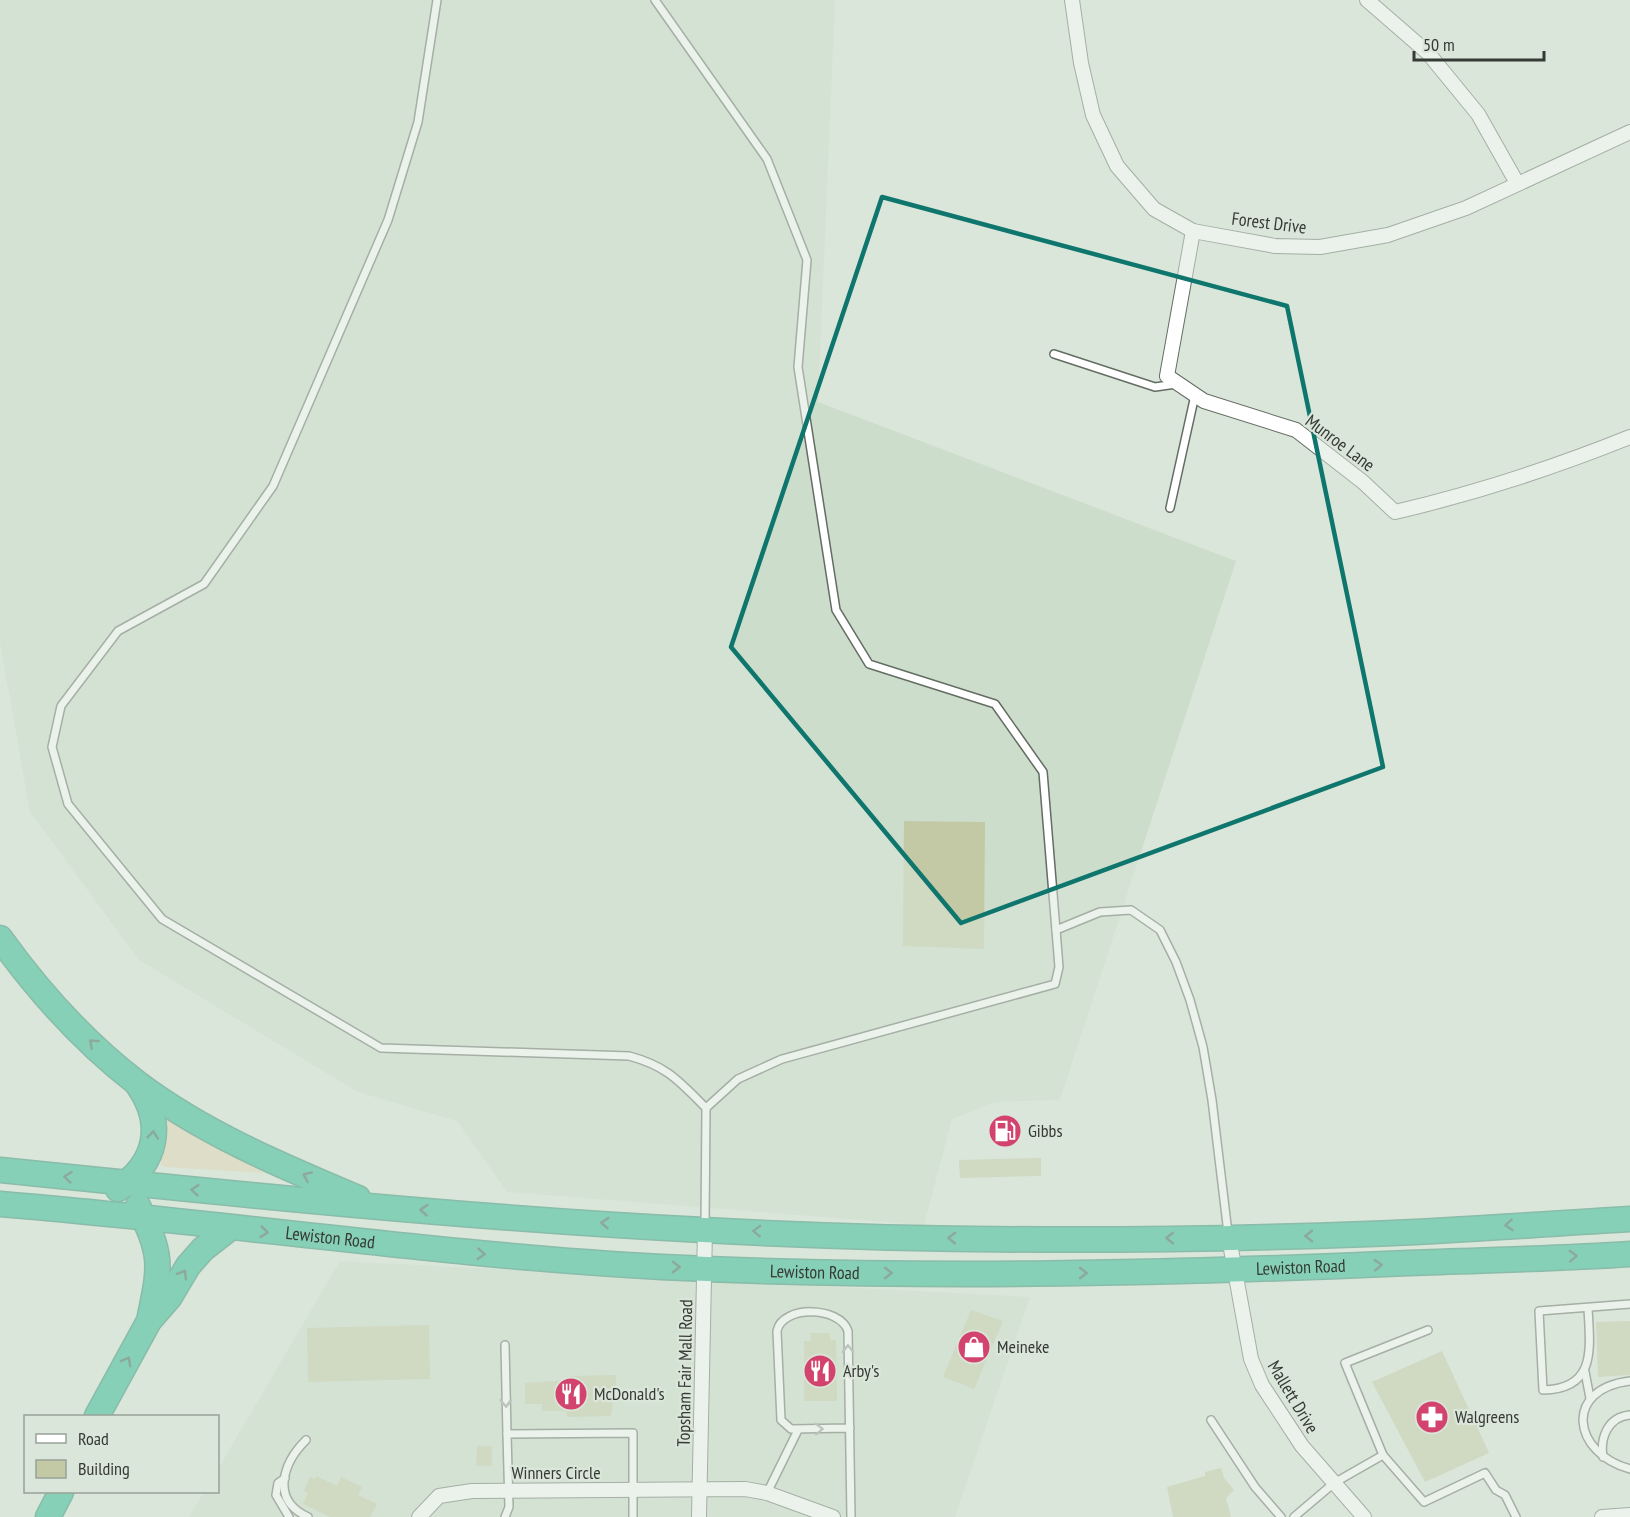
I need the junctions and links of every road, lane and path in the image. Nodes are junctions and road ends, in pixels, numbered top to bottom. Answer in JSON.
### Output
{"nodes":[{"id":1,"x":437,"y":0,"type":"edge"},
{"id":2,"x":655,"y":0,"type":"edge"},
{"id":3,"x":1072,"y":0,"type":"edge"},
{"id":4,"x":1367,"y":0,"type":"edge"},
{"id":5,"x":1630,"y":132,"type":"edge"},
{"id":6,"x":1517,"y":183,"type":"junction"},
{"id":7,"x":1193,"y":231,"type":"junction"},
{"id":8,"x":1054,"y":354,"type":"dead end"},
{"id":9,"x":1179,"y":384,"type":"junction"},
{"id":10,"x":1196,"y":395,"type":"junction"},
{"id":11,"x":1630,"y":437,"type":"edge"},
{"id":12,"x":1170,"y":508,"type":"dead end"},
{"id":13,"x":1056,"y":930,"type":"junction"},
{"id":14,"x":0,"y":938,"type":"edge"},
{"id":15,"x":136,"y":1082,"type":"junction"},
{"id":16,"x":706,"y":1108,"type":"junction"},
{"id":17,"x":0,"y":1170,"type":"edge"},
{"id":18,"x":126,"y":1183,"type":"junction"},
{"id":19,"x":0,"y":1204,"type":"edge"},
{"id":20,"x":380,"y":1207,"type":"junction"},
{"id":21,"x":83,"y":1211,"type":"junction"},
{"id":22,"x":144,"y":1217,"type":"junction"},
{"id":23,"x":1630,"y":1219,"type":"edge"},
{"id":24,"x":230,"y":1228,"type":"junction"},
{"id":25,"x":705,"y":1230,"type":"junction"},
{"id":26,"x":1229,"y":1238,"type":"junction"},
{"id":27,"x":1630,"y":1254,"type":"edge"},
{"id":28,"x":704,"y":1268,"type":"junction"},
{"id":29,"x":1236,"y":1270,"type":"junction"},
{"id":30,"x":1630,"y":1304,"type":"edge"},
{"id":31,"x":1587,"y":1308,"type":"junction"},
{"id":32,"x":149,"y":1321,"type":"junction"},
{"id":33,"x":1428,"y":1330,"type":"dead end"},
{"id":34,"x":504,"y":1345,"type":"dead end"},
{"id":35,"x":1584,"y":1372,"type":"junction"},
{"id":36,"x":1630,"y":1381,"type":"edge"},
{"id":37,"x":1590,"y":1398,"type":"junction"},
{"id":38,"x":98,"y":1415,"type":"edge"},
{"id":39,"x":1630,"y":1415,"type":"edge"},
{"id":40,"x":1211,"y":1420,"type":"dead end"},
{"id":41,"x":850,"y":1428,"type":"junction"},
{"id":42,"x":798,"y":1430,"type":"junction"},
{"id":43,"x":507,"y":1434,"type":"junction"},
{"id":44,"x":306,"y":1440,"type":"dead end"},
{"id":45,"x":1383,"y":1455,"type":"junction"},
{"id":46,"x":1603,"y":1457,"type":"junction"},
{"id":47,"x":1630,"y":1469,"type":"edge"},
{"id":48,"x":285,"y":1478,"type":"junction"},
{"id":49,"x":1334,"y":1483,"type":"junction"},
{"id":50,"x":702,"y":1490,"type":"junction"},
{"id":51,"x":508,"y":1491,"type":"junction"},
{"id":52,"x":632,"y":1491,"type":"junction"},
{"id":53,"x":60,"y":1493,"type":"edge"},
{"id":54,"x":766,"y":1493,"type":"junction"},
{"id":55,"x":1630,"y":1515,"type":"edge"},
{"id":56,"x":48,"y":1517,"type":"edge"},
{"id":57,"x":289,"y":1517,"type":"edge"},
{"id":58,"x":308,"y":1517,"type":"edge"},
{"id":59,"x":419,"y":1517,"type":"edge"},
{"id":60,"x":505,"y":1517,"type":"edge"},
{"id":61,"x":633,"y":1517,"type":"edge"},
{"id":62,"x":699,"y":1517,"type":"edge"},
{"id":63,"x":833,"y":1517,"type":"edge"},
{"id":64,"x":851,"y":1517,"type":"edge"},
{"id":65,"x":1281,"y":1517,"type":"edge"},
{"id":66,"x":1294,"y":1517,"type":"edge"},
{"id":67,"x":1364,"y":1517,"type":"edge"},
{"id":68,"x":1516,"y":1517,"type":"edge"},
{"id":69,"x":1602,"y":1517,"type":"edge"}],
"edges":[{"from":1,"to":16,"type":"lane"},
{"from":2,"to":13,"type":"lane"},
{"from":3,"to":7,"type":"street","name":"Forest Drive"},
{"from":4,"to":6,"type":"street"},
{"from":5,"to":6,"type":"street","name":"Forest Drive"},
{"from":6,"to":7,"type":"street","name":"Forest Drive"},
{"from":7,"to":9,"type":"street"},
{"from":8,"to":9,"type":"lane"},
{"from":9,"to":10,"type":"street","name":"Munroe Lane"},
{"from":10,"to":11,"type":"street","name":"Munroe Lane"},
{"from":10,"to":12,"type":"lane"},
{"from":13,"to":16,"type":"lane"},
{"from":13,"to":26,"type":"lane"},
{"from":15,"to":14,"type":"highway","one_way":true},
{"from":18,"to":15,"type":"highway","one_way":true},
{"from":20,"to":15,"type":"highway","one_way":true},
{"from":16,"to":25,"type":"lane"},
{"from":18,"to":17,"type":"highway","name":"Lewiston Road","one_way":true},
{"from":20,"to":18,"type":"highway","name":"Lewiston Road","one_way":true},
{"from":18,"to":21,"type":"highway"},
{"from":18,"to":22,"type":"highway"},
{"from":19,"to":21,"type":"highway","name":"Lewiston Road"},
{"from":25,"to":20,"type":"highway","name":"Lewiston Road","one_way":true},
{"from":21,"to":22,"type":"highway","name":"Lewiston Road"},
{"from":22,"to":24,"type":"highway","name":"Lewiston Road"},
{"from":22,"to":32,"type":"highway"},
{"from":23,"to":26,"type":"highway","name":"Lewiston Road","one_way":true},
{"from":24,"to":28,"type":"highway","name":"Lewiston Road","one_way":true},
{"from":32,"to":24,"type":"highway","one_way":true},
{"from":26,"to":25,"type":"highway","name":"Lewiston Road","one_way":true},
{"from":25,"to":28,"type":"street","name":"Topsham Fair Mall Road"},
{"from":26,"to":29,"type":"street","name":"Mallett Drive"},
{"from":29,"to":27,"type":"highway","name":"Lewiston Road","one_way":true},
{"from":28,"to":29,"type":"highway","name":"Lewiston Road","one_way":true},
{"from":28,"to":50,"type":"street","name":"Topsham Fair Mall Road"},
{"from":29,"to":49,"type":"street","name":"Mallett Drive"},
{"from":30,"to":31,"type":"lane"},
{"from":31,"to":35,"type":"lane"},
{"from":31,"to":35,"type":"lane"},
{"from":38,"to":32,"type":"highway","one_way":true},
{"from":33,"to":45,"type":"lane"},
{"from":34,"to":43,"type":"lane","one_way":true},
{"from":35,"to":37,"type":"lane"},
{"from":36,"to":37,"type":"lane"},
{"from":37,"to":46,"type":"lane"},
{"from":39,"to":46,"type":"lane"},
{"from":40,"to":65,"type":"lane"},
{"from":42,"to":41,"type":"lane","one_way":true},
{"from":41,"to":42,"type":"lane","one_way":true},
{"from":41,"to":64,"type":"lane"},
{"from":42,"to":54,"type":"lane"},
{"from":43,"to":51,"type":"lane"},
{"from":43,"to":52,"type":"lane"},
{"from":44,"to":48,"type":"lane"},
{"from":45,"to":49,"type":"lane"},
{"from":45,"to":68,"type":"lane"},
{"from":46,"to":47,"type":"lane"},
{"from":48,"to":57,"type":"lane"},
{"from":48,"to":58,"type":"lane"},
{"from":49,"to":66,"type":"lane"},
{"from":49,"to":67,"type":"street","name":"Mallett Drive"},
{"from":50,"to":52,"type":"street","name":"Winners Circle"},
{"from":50,"to":54,"type":"street","name":"Winners Circle"},
{"from":50,"to":62,"type":"street","name":"Topsham Fair Mall Road"},
{"from":51,"to":52,"type":"street","name":"Winners Circle"},
{"from":51,"to":59,"type":"street","name":"Winners Circle"},
{"from":51,"to":60,"type":"lane"},
{"from":52,"to":61,"type":"lane"},
{"from":53,"to":56,"type":"highway"},
{"from":54,"to":63,"type":"street","name":"Winners Circle"},
{"from":55,"to":69,"type":"street"}]}
